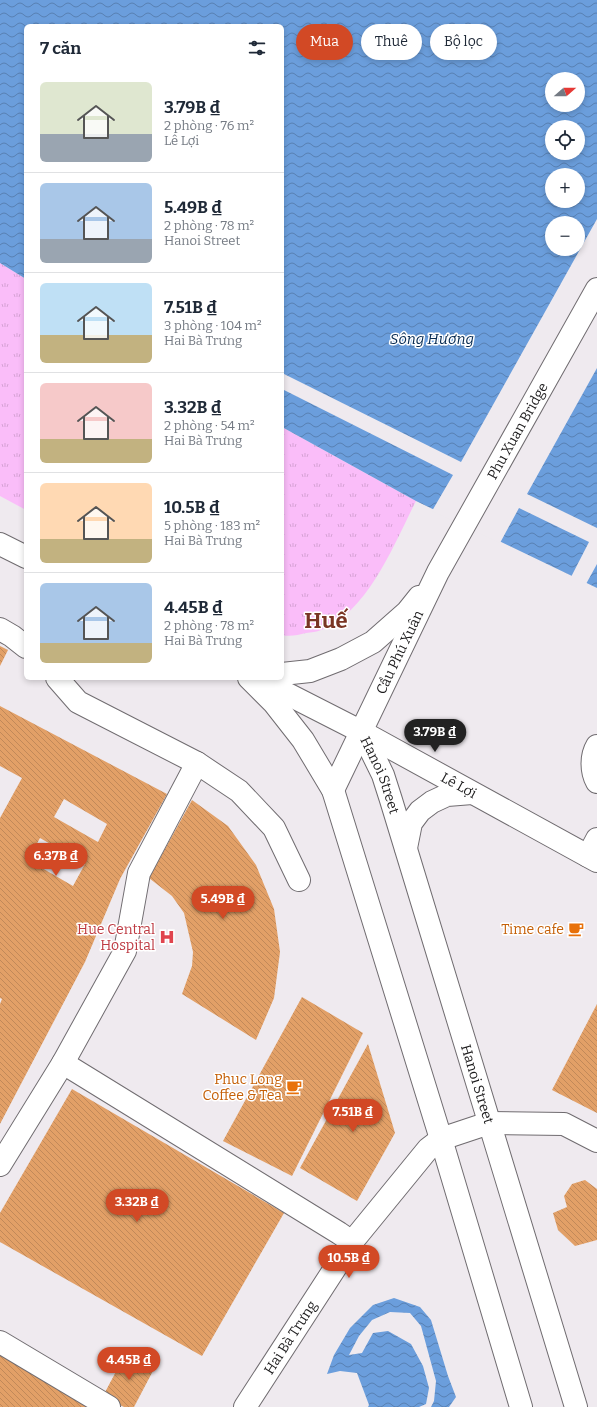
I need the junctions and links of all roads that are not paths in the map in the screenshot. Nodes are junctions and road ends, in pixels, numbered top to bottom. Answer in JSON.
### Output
{"nodes":[{"id":1,"x":597,"y":289,"type":"edge"},
{"id":2,"x":0,"y":544,"type":"edge"},
{"id":3,"x":24,"y":556,"type":"edge"},
{"id":4,"x":438,"y":572,"type":"junction"},
{"id":5,"x":0,"y":629,"type":"edge"},
{"id":6,"x":24,"y":645,"type":"edge"},
{"id":7,"x":284,"y":674,"type":"edge"},
{"id":8,"x":59,"y":680,"type":"edge"},
{"id":9,"x":251,"y":680,"type":"edge"},
{"id":10,"x":259,"y":680,"type":"edge"},
{"id":11,"x":362,"y":732,"type":"junction"},
{"id":12,"x":597,"y":746,"type":"edge"},
{"id":13,"x":197,"y":763,"type":"junction"},
{"id":14,"x":597,"y":782,"type":"edge"},
{"id":15,"x":333,"y":790,"type":"junction"},
{"id":16,"x":472,"y":793,"type":"junction"},
{"id":17,"x":406,"y":848,"type":"junction"},
{"id":18,"x":594,"y":852,"type":"edge"},
{"id":19,"x":299,"y":880,"type":"dead end"},
{"id":20,"x":63,"y":1063,"type":"junction"},
{"id":21,"x":489,"y":1123,"type":"junction"},
{"id":22,"x":441,"y":1139,"type":"junction"},
{"id":23,"x":597,"y":1141,"type":"edge"},
{"id":24,"x":0,"y":1165,"type":"edge"},
{"id":25,"x":352,"y":1242,"type":"junction"},
{"id":26,"x":0,"y":1342,"type":"edge"},
{"id":27,"x":109,"y":1407,"type":"edge"},
{"id":28,"x":245,"y":1407,"type":"edge"},
{"id":29,"x":521,"y":1407,"type":"edge"},
{"id":30,"x":576,"y":1407,"type":"edge"}],
"edges":[{"from":1,"to":4,"type":"main road","name":"Phu Xuan Bridge"},
{"from":2,"to":3,"type":"main road"},
{"from":4,"to":7,"type":"main road"},
{"from":4,"to":11,"type":"main road","name":"Cầu Phú Xuân"},
{"from":5,"to":6,"type":"main road"},
{"from":8,"to":13,"type":"main road"},
{"from":9,"to":15,"type":"main road"},
{"from":10,"to":11,"type":"main road","name":"Lê Lợi"},
{"from":11,"to":15,"type":"main road","name":"Hanoi Street"},
{"from":11,"to":16,"type":"main road","name":"Lê Lợi"},
{"from":11,"to":17,"type":"main road","name":"Hanoi Street"},
{"from":12,"to":14,"type":"main road"},
{"from":13,"to":19,"type":"main road"},
{"from":13,"to":20,"type":"main road"},
{"from":15,"to":22,"type":"main road"},
{"from":16,"to":17,"type":"main road"},
{"from":16,"to":18,"type":"main road","name":"Lê Lợi"},
{"from":17,"to":21,"type":"main road","name":"Hanoi Street"},
{"from":20,"to":24,"type":"main road"},
{"from":20,"to":25,"type":"main road"},
{"from":21,"to":22,"type":"main road"},
{"from":21,"to":23,"type":"main road"},
{"from":21,"to":30,"type":"main road","name":"Hanoi Street"},
{"from":22,"to":25,"type":"main road","name":"Hai Bà Trưng"},
{"from":22,"to":29,"type":"main road"},
{"from":25,"to":28,"type":"main road","name":"Hai Bà Trưng"},
{"from":26,"to":27,"type":"main road"}]}
